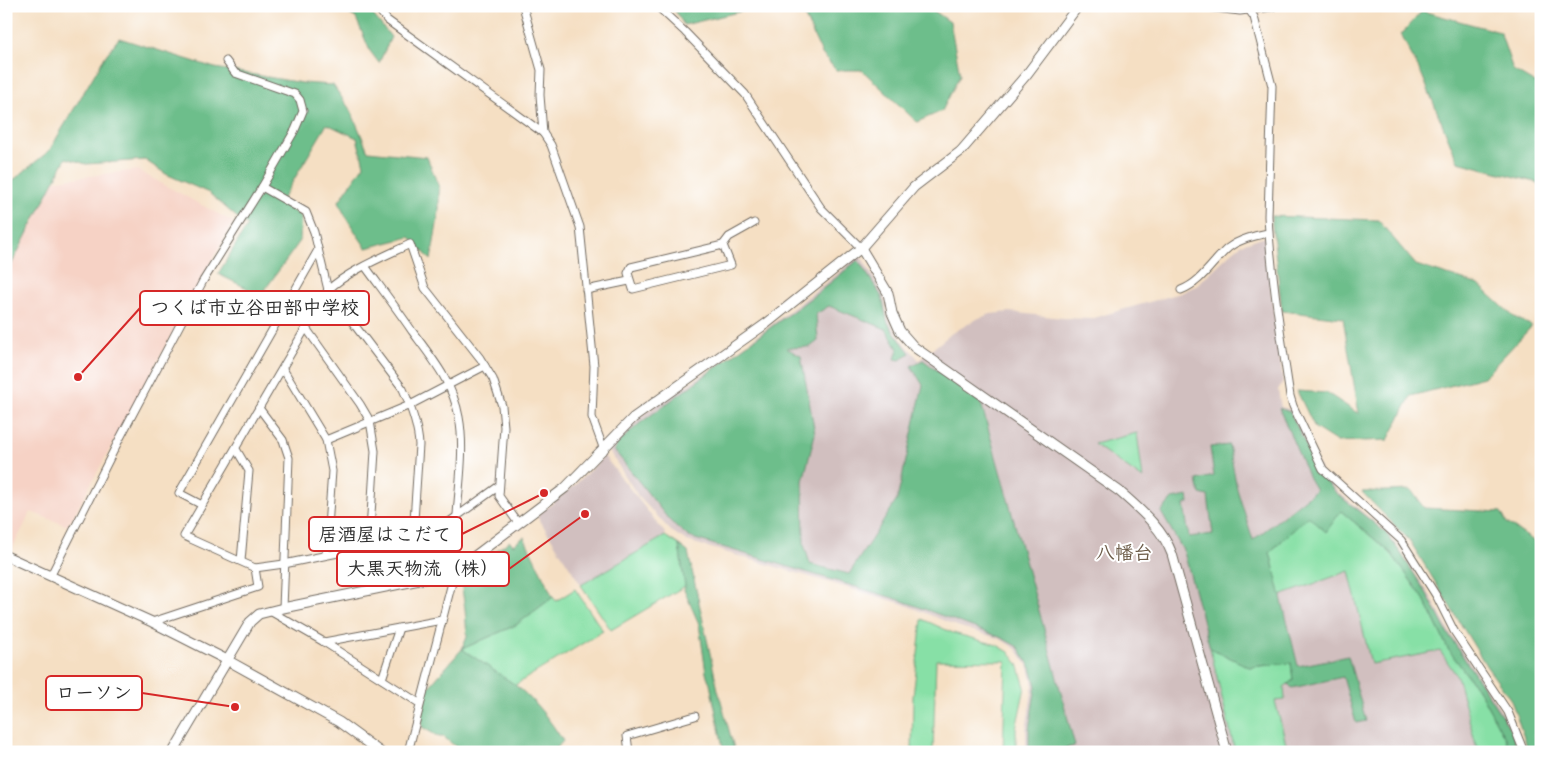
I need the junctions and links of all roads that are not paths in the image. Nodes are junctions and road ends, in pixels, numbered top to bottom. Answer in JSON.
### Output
{"nodes":[{"id":1,"x":376,"y":6,"type":"edge"},
{"id":2,"x":523,"y":6,"type":"edge"},
{"id":3,"x":657,"y":6,"type":"edge"},
{"id":4,"x":1078,"y":6,"type":"edge"},
{"id":5,"x":1207,"y":6,"type":"edge"},
{"id":6,"x":1272,"y":6,"type":"edge"},
{"id":7,"x":1248,"y":8,"type":"edge"},
{"id":8,"x":226,"y":61,"type":"dead end"},
{"id":9,"x":542,"y":133,"type":"junction"},
{"id":10,"x":262,"y":187,"type":"junction"},
{"id":11,"x":754,"y":224,"type":"dead end"},
{"id":12,"x":1268,"y":233,"type":"junction"},
{"id":13,"x":723,"y":245,"type":"junction"},
{"id":14,"x":861,"y":248,"type":"junction"},
{"id":15,"x":318,"y":250,"type":"junction"},
{"id":16,"x":365,"y":266,"type":"junction"},
{"id":17,"x":630,"y":281,"type":"junction"},
{"id":18,"x":328,"y":290,"type":"junction"},
{"id":19,"x":586,"y":290,"type":"junction"},
{"id":20,"x":1181,"y":290,"type":"dead end"},
{"id":21,"x":306,"y":328,"type":"junction"},
{"id":22,"x":485,"y":366,"type":"junction"},
{"id":23,"x":283,"y":369,"type":"junction"},
{"id":24,"x":449,"y":385,"type":"junction"},
{"id":25,"x":410,"y":405,"type":"junction"},
{"id":26,"x":260,"y":408,"type":"junction"},
{"id":27,"x":370,"y":421,"type":"junction"},
{"id":28,"x":326,"y":440,"type":"junction"},
{"id":29,"x":236,"y":449,"type":"junction"},
{"id":30,"x":604,"y":450,"type":"junction"},
{"id":31,"x":499,"y":486,"type":"junction"},
{"id":32,"x":202,"y":505,"type":"junction"},
{"id":33,"x":457,"y":515,"type":"junction"},
{"id":34,"x":518,"y":524,"type":"junction"},
{"id":35,"x":413,"y":539,"type":"junction"},
{"id":36,"x":369,"y":547,"type":"junction"},
{"id":37,"x":326,"y":555,"type":"junction"},
{"id":38,"x":6,"y":556,"type":"edge"},
{"id":39,"x":241,"y":561,"type":"junction"},
{"id":40,"x":284,"y":564,"type":"junction"},
{"id":41,"x":255,"y":568,"type":"junction"},
{"id":42,"x":455,"y":571,"type":"junction"},
{"id":43,"x":52,"y":575,"type":"junction"},
{"id":44,"x":410,"y":581,"type":"junction"},
{"id":45,"x":282,"y":608,"type":"junction"},
{"id":46,"x":270,"y":611,"type":"junction"},
{"id":47,"x":442,"y":620,"type":"junction"},
{"id":48,"x":152,"y":622,"type":"junction"},
{"id":49,"x":399,"y":628,"type":"junction"},
{"id":50,"x":324,"y":642,"type":"junction"},
{"id":51,"x":228,"y":660,"type":"junction"},
{"id":52,"x":382,"y":679,"type":"junction"},
{"id":53,"x":420,"y":703,"type":"junction"},
{"id":54,"x":695,"y":716,"type":"dead end"},
{"id":55,"x":173,"y":752,"type":"edge"},
{"id":56,"x":380,"y":752,"type":"edge"},
{"id":57,"x":408,"y":752,"type":"edge"},
{"id":58,"x":629,"y":752,"type":"edge"},
{"id":59,"x":1227,"y":752,"type":"edge"},
{"id":60,"x":1524,"y":752,"type":"edge"}],
"edges":[{"from":1,"to":9,"type":"street"},
{"from":2,"to":9,"type":"street"},
{"from":3,"to":14,"type":"street"},
{"from":4,"to":14,"type":"street"},
{"from":5,"to":7,"type":"street"},
{"from":6,"to":7,"type":"street"},
{"from":7,"to":12,"type":"street"},
{"from":8,"to":10,"type":"street"},
{"from":9,"to":19,"type":"street"},
{"from":10,"to":15,"type":"street"},
{"from":10,"to":43,"type":"street"},
{"from":11,"to":13,"type":"street"},
{"from":12,"to":20,"type":"street"},
{"from":12,"to":60,"type":"street"},
{"from":13,"to":17,"type":"street"},
{"from":13,"to":17,"type":"street"},
{"from":14,"to":30,"type":"street"},
{"from":14,"to":59,"type":"street"},
{"from":15,"to":18,"type":"street"},
{"from":15,"to":32,"type":"street"},
{"from":16,"to":18,"type":"street"},
{"from":16,"to":22,"type":"street"},
{"from":16,"to":24,"type":"street"},
{"from":17,"to":19,"type":"street"},
{"from":18,"to":21,"type":"street"},
{"from":18,"to":25,"type":"street"},
{"from":19,"to":30,"type":"street"},
{"from":21,"to":23,"type":"street"},
{"from":21,"to":27,"type":"street"},
{"from":22,"to":24,"type":"street"},
{"from":22,"to":31,"type":"street"},
{"from":23,"to":26,"type":"street"},
{"from":23,"to":28,"type":"street"},
{"from":24,"to":25,"type":"street"},
{"from":24,"to":33,"type":"street"},
{"from":25,"to":27,"type":"street"},
{"from":25,"to":35,"type":"street"},
{"from":26,"to":29,"type":"street"},
{"from":26,"to":40,"type":"street"},
{"from":27,"to":28,"type":"street"},
{"from":27,"to":36,"type":"street"},
{"from":28,"to":37,"type":"street"},
{"from":29,"to":32,"type":"street"},
{"from":29,"to":39,"type":"street"},
{"from":30,"to":34,"type":"street"},
{"from":31,"to":33,"type":"street"},
{"from":31,"to":34,"type":"street"},
{"from":32,"to":39,"type":"street"},
{"from":33,"to":35,"type":"street"},
{"from":34,"to":42,"type":"street"},
{"from":35,"to":36,"type":"street"},
{"from":35,"to":44,"type":"street"},
{"from":36,"to":37,"type":"street"},
{"from":37,"to":40,"type":"street"},
{"from":38,"to":43,"type":"street"},
{"from":39,"to":41,"type":"street"},
{"from":40,"to":41,"type":"street"},
{"from":40,"to":45,"type":"street"},
{"from":41,"to":48,"type":"street"},
{"from":42,"to":44,"type":"street"},
{"from":42,"to":47,"type":"street"},
{"from":43,"to":48,"type":"street"},
{"from":44,"to":45,"type":"street"},
{"from":45,"to":46,"type":"street"},
{"from":46,"to":50,"type":"street"},
{"from":46,"to":51,"type":"street"},
{"from":47,"to":49,"type":"street"},
{"from":47,"to":53,"type":"street"},
{"from":48,"to":51,"type":"street"},
{"from":49,"to":50,"type":"street"},
{"from":49,"to":52,"type":"street"},
{"from":50,"to":52,"type":"street"},
{"from":51,"to":55,"type":"street"},
{"from":51,"to":56,"type":"street"},
{"from":52,"to":53,"type":"street"},
{"from":53,"to":57,"type":"street"},
{"from":54,"to":58,"type":"street"}]}
